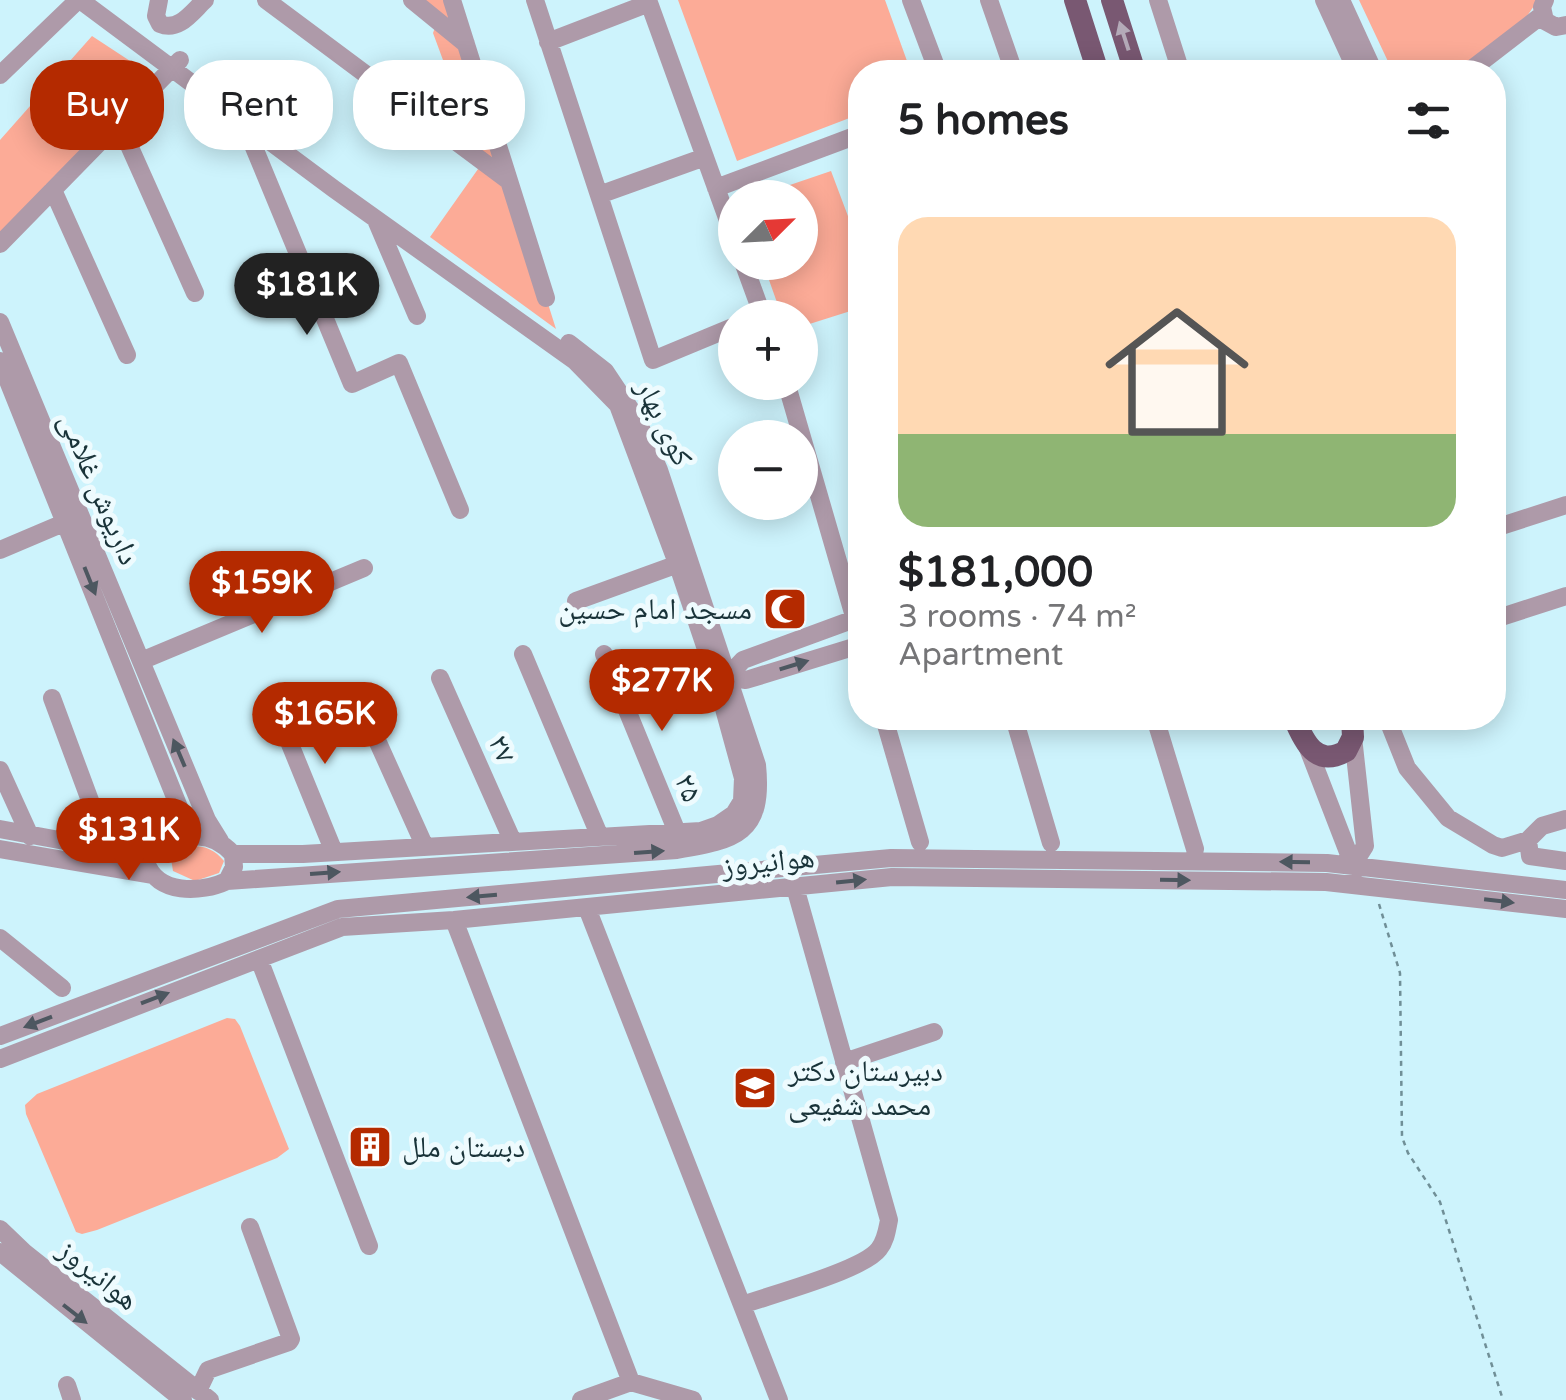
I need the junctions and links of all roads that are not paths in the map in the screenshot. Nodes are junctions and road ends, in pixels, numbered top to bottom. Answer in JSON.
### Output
{"nodes":[{"id":1,"x":79,"y":0,"type":"edge"},
{"id":2,"x":98,"y":0,"type":"edge"},
{"id":3,"x":160,"y":0,"type":"edge"},
{"id":4,"x":206,"y":0,"type":"edge"},
{"id":5,"x":266,"y":0,"type":"edge"},
{"id":6,"x":412,"y":0,"type":"edge"},
{"id":7,"x":452,"y":0,"type":"edge"},
{"id":8,"x":534,"y":0,"type":"edge"},
{"id":9,"x":989,"y":0,"type":"edge"},
{"id":10,"x":1075,"y":0,"type":"edge"},
{"id":11,"x":1112,"y":0,"type":"edge"},
{"id":12,"x":1158,"y":0,"type":"edge"},
{"id":13,"x":1324,"y":0,"type":"edge"},
{"id":14,"x":1341,"y":0,"type":"edge"},
{"id":15,"x":649,"y":2,"type":"edge"},
{"id":16,"x":918,"y":2,"type":"edge"},
{"id":17,"x":1543,"y":8,"type":"edge"},
{"id":18,"x":1566,"y":25,"type":"edge"},
{"id":19,"x":548,"y":42,"type":"junction"},
{"id":20,"x":466,"y":44,"type":"junction"},
{"id":21,"x":935,"y":60,"type":"edge"},
{"id":22,"x":1010,"y":60,"type":"edge"},
{"id":23,"x":1094,"y":60,"type":"edge"},
{"id":24,"x":1131,"y":60,"type":"edge"},
{"id":25,"x":1177,"y":60,"type":"edge"},
{"id":26,"x":1352,"y":60,"type":"edge"},
{"id":27,"x":1368,"y":60,"type":"edge"},
{"id":28,"x":1482,"y":60,"type":"edge"},
{"id":29,"x":177,"y":64,"type":"junction"},
{"id":30,"x":184,"y":69,"type":"edge"},
{"id":31,"x":0,"y":76,"type":"edge"},
{"id":32,"x":164,"y":77,"type":"edge"},
{"id":33,"x":848,"y":138,"type":"edge"},
{"id":34,"x":93,"y":150,"type":"edge"},
{"id":35,"x":131,"y":150,"type":"edge"},
{"id":36,"x":259,"y":150,"type":"edge"},
{"id":37,"x":288,"y":150,"type":"edge"},
{"id":38,"x":293,"y":150,"type":"edge"},
{"id":39,"x":705,"y":156,"type":"junction"},
{"id":40,"x":509,"y":181,"type":"junction"},
{"id":41,"x":716,"y":188,"type":"junction"},
{"id":42,"x":54,"y":190,"type":"junction"},
{"id":43,"x":718,"y":193,"type":"edge"},
{"id":44,"x":599,"y":195,"type":"junction"},
{"id":45,"x":375,"y":218,"type":"junction"},
{"id":46,"x":0,"y":244,"type":"edge"},
{"id":47,"x":195,"y":293,"type":"dead end"},
{"id":48,"x":546,"y":298,"type":"dead end"},
{"id":49,"x":417,"y":316,"type":"dead end"},
{"id":50,"x":0,"y":322,"type":"edge"},
{"id":51,"x":718,"y":333,"type":"edge"},
{"id":52,"x":4,"y":343,"type":"edge"},
{"id":53,"x":128,"y":355,"type":"dead end"},
{"id":54,"x":0,"y":362,"type":"edge"},
{"id":55,"x":791,"y":400,"type":"edge"},
{"id":56,"x":1566,"y":505,"type":"edge"},
{"id":57,"x":460,"y":510,"type":"dead end"},
{"id":58,"x":66,"y":522,"type":"junction"},
{"id":59,"x":1506,"y":524,"type":"edge"},
{"id":60,"x":0,"y":550,"type":"edge"},
{"id":61,"x":683,"y":562,"type":"junction"},
{"id":62,"x":364,"y":568,"type":"dead end"},
{"id":63,"x":848,"y":590,"type":"edge"},
{"id":64,"x":1566,"y":596,"type":"edge"},
{"id":65,"x":576,"y":601,"type":"dead end"},
{"id":66,"x":1506,"y":615,"type":"edge"},
{"id":67,"x":848,"y":627,"type":"edge"},
{"id":68,"x":848,"y":648,"type":"edge"},
{"id":69,"x":523,"y":654,"type":"dead end"},
{"id":70,"x":604,"y":654,"type":"dead end"},
{"id":71,"x":141,"y":662,"type":"junction"},
{"id":72,"x":722,"y":676,"type":"junction"},
{"id":73,"x":440,"y":678,"type":"dead end"},
{"id":74,"x":52,"y":698,"type":"dead end"},
{"id":75,"x":358,"y":698,"type":"dead end"},
{"id":76,"x":272,"y":700,"type":"dead end"},
{"id":77,"x":887,"y":730,"type":"edge"},
{"id":78,"x":1018,"y":730,"type":"edge"},
{"id":79,"x":1160,"y":730,"type":"edge"},
{"id":80,"x":1300,"y":730,"type":"edge"},
{"id":81,"x":1352,"y":730,"type":"edge"},
{"id":82,"x":1353,"y":730,"type":"edge"},
{"id":83,"x":1392,"y":730,"type":"edge"},
{"id":84,"x":1307,"y":746,"type":"junction"},
{"id":85,"x":0,"y":770,"type":"edge"},
{"id":86,"x":1566,"y":818,"type":"edge"},
{"id":87,"x":0,"y":829,"type":"edge"},
{"id":88,"x":677,"y":832,"type":"junction"},
{"id":89,"x":30,"y":836,"type":"junction"},
{"id":90,"x":191,"y":837,"type":"junction"},
{"id":91,"x":600,"y":837,"type":"junction"},
{"id":92,"x":514,"y":842,"type":"junction"},
{"id":93,"x":920,"y":842,"type":"dead end"},
{"id":94,"x":1051,"y":843,"type":"dead end"},
{"id":95,"x":227,"y":847,"type":"junction"},
{"id":96,"x":425,"y":847,"type":"junction"},
{"id":97,"x":0,"y":848,"type":"edge"},
{"id":98,"x":1529,"y":848,"type":"junction"},
{"id":99,"x":108,"y":849,"type":"junction"},
{"id":100,"x":1195,"y":850,"type":"dead end"},
{"id":101,"x":152,"y":851,"type":"junction"},
{"id":102,"x":334,"y":852,"type":"junction"},
{"id":103,"x":1566,"y":862,"type":"edge"},
{"id":104,"x":1353,"y":864,"type":"junction"},
{"id":105,"x":940,"y":868,"type":"junction"},
{"id":106,"x":728,"y":873,"type":"junction"},
{"id":107,"x":152,"y":875,"type":"junction"},
{"id":108,"x":228,"y":881,"type":"junction"},
{"id":109,"x":1352,"y":886,"type":"junction"},
{"id":110,"x":795,"y":887,"type":"junction"},
{"id":111,"x":1566,"y":890,"type":"edge"},
{"id":112,"x":524,"y":892,"type":"junction"},
{"id":113,"x":728,"y":894,"type":"junction"},
{"id":114,"x":586,"y":908,"type":"junction"},
{"id":115,"x":1566,"y":909,"type":"edge"},
{"id":116,"x":526,"y":912,"type":"junction"},
{"id":117,"x":454,"y":920,"type":"junction"},
{"id":118,"x":0,"y":938,"type":"edge"},
{"id":119,"x":259,"y":958,"type":"junction"},
{"id":120,"x":62,"y":988,"type":"dead end"},
{"id":121,"x":116,"y":1002,"type":"junction"},
{"id":122,"x":934,"y":1032,"type":"dead end"},
{"id":123,"x":0,"y":1036,"type":"edge"},
{"id":124,"x":0,"y":1059,"type":"edge"},
{"id":125,"x":844,"y":1062,"type":"junction"},
{"id":126,"x":250,"y":1227,"type":"dead end"},
{"id":127,"x":0,"y":1229,"type":"edge"},
{"id":128,"x":369,"y":1246,"type":"dead end"},
{"id":129,"x":0,"y":1252,"type":"edge"},
{"id":130,"x":43,"y":1278,"type":"junction"},
{"id":131,"x":742,"y":1305,"type":"junction"},
{"id":132,"x":630,"y":1382,"type":"junction"},
{"id":133,"x":197,"y":1397,"type":"edge"},
{"id":134,"x":580,"y":1400,"type":"edge"},
{"id":135,"x":693,"y":1400,"type":"edge"},
{"id":136,"x":779,"y":1400,"type":"edge"}],
"edges":[{"from":1,"to":29,"type":"street","name":"کوی بهار"},
{"from":1,"to":31,"type":"street"},
{"from":2,"to":29,"type":"street","name":"کوی بهار"},
{"from":3,"to":4,"type":"street"},
{"from":5,"to":40,"type":"street"},
{"from":6,"to":20,"type":"street"},
{"from":7,"to":20,"type":"street"},
{"from":8,"to":19,"type":"street"},
{"from":9,"to":22,"type":"street"},
{"from":10,"to":23,"type":"main road"},
{"from":24,"to":11,"type":"main road","one_way":true},
{"from":12,"to":25,"type":"street"},
{"from":13,"to":26,"type":"street"},
{"from":14,"to":27,"type":"street"},
{"from":15,"to":19,"type":"street"},
{"from":15,"to":39,"type":"street"},
{"from":16,"to":21,"type":"street"},
{"from":17,"to":18,"type":"street"},
{"from":17,"to":28,"type":"street"},
{"from":19,"to":44,"type":"street"},
{"from":20,"to":40,"type":"street"},
{"from":29,"to":30,"type":"street","name":"کوی بهار"},
{"from":29,"to":32,"type":"street"},
{"from":33,"to":41,"type":"street"},
{"from":34,"to":42,"type":"street"},
{"from":35,"to":47,"type":"street"},
{"from":36,"to":57,"type":"street"},
{"from":37,"to":45,"type":"street","name":"کوی بهار"},
{"from":38,"to":61,"type":"street","name":"کوی بهار"},
{"from":39,"to":41,"type":"street"},
{"from":39,"to":44,"type":"street"},
{"from":40,"to":48,"type":"street"},
{"from":41,"to":43,"type":"street"},
{"from":42,"to":46,"type":"street"},
{"from":42,"to":53,"type":"street"},
{"from":44,"to":51,"type":"street"},
{"from":45,"to":49,"type":"street"},
{"from":45,"to":61,"type":"street","name":"کوی بهار"},
{"from":50,"to":52,"type":"street","name":"داریوش غلامی"},
{"from":52,"to":71,"type":"street","name":"داریوش غلامی"},
{"from":54,"to":58,"type":"street","name":"داریوش غلامی"},
{"from":55,"to":63,"type":"street"},
{"from":56,"to":59,"type":"street"},
{"from":58,"to":60,"type":"street"},
{"from":58,"to":90,"type":"street","name":"داریوش غلامی","one_way":true},
{"from":61,"to":65,"type":"street"},
{"from":61,"to":72,"type":"street","name":"کوی بهار"},
{"from":62,"to":71,"type":"street"},
{"from":64,"to":66,"type":"street"},
{"from":67,"to":72,"type":"street"},
{"from":72,"to":68,"type":"street","one_way":true},
{"from":69,"to":91,"type":"street"},
{"from":70,"to":88,"type":"street","name":"۲۵"},
{"from":95,"to":71,"type":"street","name":"داریوش غلامی","one_way":true},
{"from":72,"to":88,"type":"street","name":"کوی بهار"},
{"from":108,"to":72,"type":"street","name":"کوی بهار","one_way":true},
{"from":73,"to":92,"type":"street","name":"۲۷"},
{"from":74,"to":99,"type":"street"},
{"from":75,"to":96,"type":"street"},
{"from":76,"to":102,"type":"street"},
{"from":77,"to":93,"type":"street"},
{"from":78,"to":94,"type":"street"},
{"from":79,"to":100,"type":"street"},
{"from":80,"to":84,"type":"main road"},
{"from":81,"to":84,"type":"main road"},
{"from":82,"to":104,"type":"street"},
{"from":83,"to":98,"type":"street"},
{"from":84,"to":104,"type":"street"},
{"from":85,"to":89,"type":"street"},
{"from":86,"to":98,"type":"street"},
{"from":87,"to":89,"type":"street"},
{"from":88,"to":91,"type":"street","name":"کوی بهار"},
{"from":89,"to":99,"type":"street"},
{"from":90,"to":95,"type":"street","name":"کوی بهار"},
{"from":90,"to":101,"type":"street","name":"کوی بهار"},
{"from":91,"to":92,"type":"street","name":"کوی بهار"},
{"from":92,"to":96,"type":"street","name":"کوی بهار"},
{"from":95,"to":102,"type":"street","name":"کوی بهار"},
{"from":95,"to":108,"type":"street"},
{"from":96,"to":102,"type":"street","name":"کوی بهار"},
{"from":97,"to":107,"type":"street","name":"کوی بهار"},
{"from":98,"to":103,"type":"street"},
{"from":99,"to":101,"type":"street"},
{"from":101,"to":107,"type":"street"},
{"from":104,"to":105,"type":"street","name":"هوانیروز","one_way":true},
{"from":104,"to":109,"type":"street"},
{"from":104,"to":111,"type":"street","name":"هوانیروز"},
{"from":105,"to":106,"type":"street","name":"هوانیروز"},
{"from":105,"to":109,"type":"street","name":"هوانیروز","one_way":true},
{"from":110,"to":105,"type":"street","name":"هوانیروز","one_way":true},
{"from":106,"to":112,"type":"street","name":"هوانیروز"},
{"from":106,"to":113,"type":"street"},
{"from":107,"to":108,"type":"street","name":"کوی بهار"},
{"from":109,"to":115,"type":"street","name":"هوانیروز","one_way":true},
{"from":110,"to":113,"type":"street","name":"هوانیروز"},
{"from":110,"to":125,"type":"street"},
{"from":112,"to":116,"type":"street"},
{"from":112,"to":121,"type":"street","name":"هوانیروز","one_way":true},
{"from":113,"to":114,"type":"street","name":"هوانیروز"},
{"from":114,"to":116,"type":"street","name":"هوانیروز"},
{"from":114,"to":131,"type":"street"},
{"from":116,"to":117,"type":"street","name":"هوانیروز"},
{"from":117,"to":119,"type":"street","name":"هوانیروز"},
{"from":117,"to":132,"type":"street"},
{"from":118,"to":120,"type":"street"},
{"from":121,"to":119,"type":"street","name":"هوانیروز","one_way":true},
{"from":119,"to":128,"type":"street"},
{"from":121,"to":123,"type":"street","name":"هوانیروز","one_way":true},
{"from":121,"to":124,"type":"street","name":"هوانیروز"},
{"from":122,"to":125,"type":"street"},
{"from":125,"to":131,"type":"street"},
{"from":126,"to":133,"type":"street"},
{"from":127,"to":130,"type":"street","name":"هوانیروز"},
{"from":129,"to":130,"type":"street","name":"هوانیروز"},
{"from":130,"to":133,"type":"street","name":"هوانیروز"},
{"from":131,"to":136,"type":"street"},
{"from":132,"to":134,"type":"street"},
{"from":132,"to":135,"type":"street"}]}
